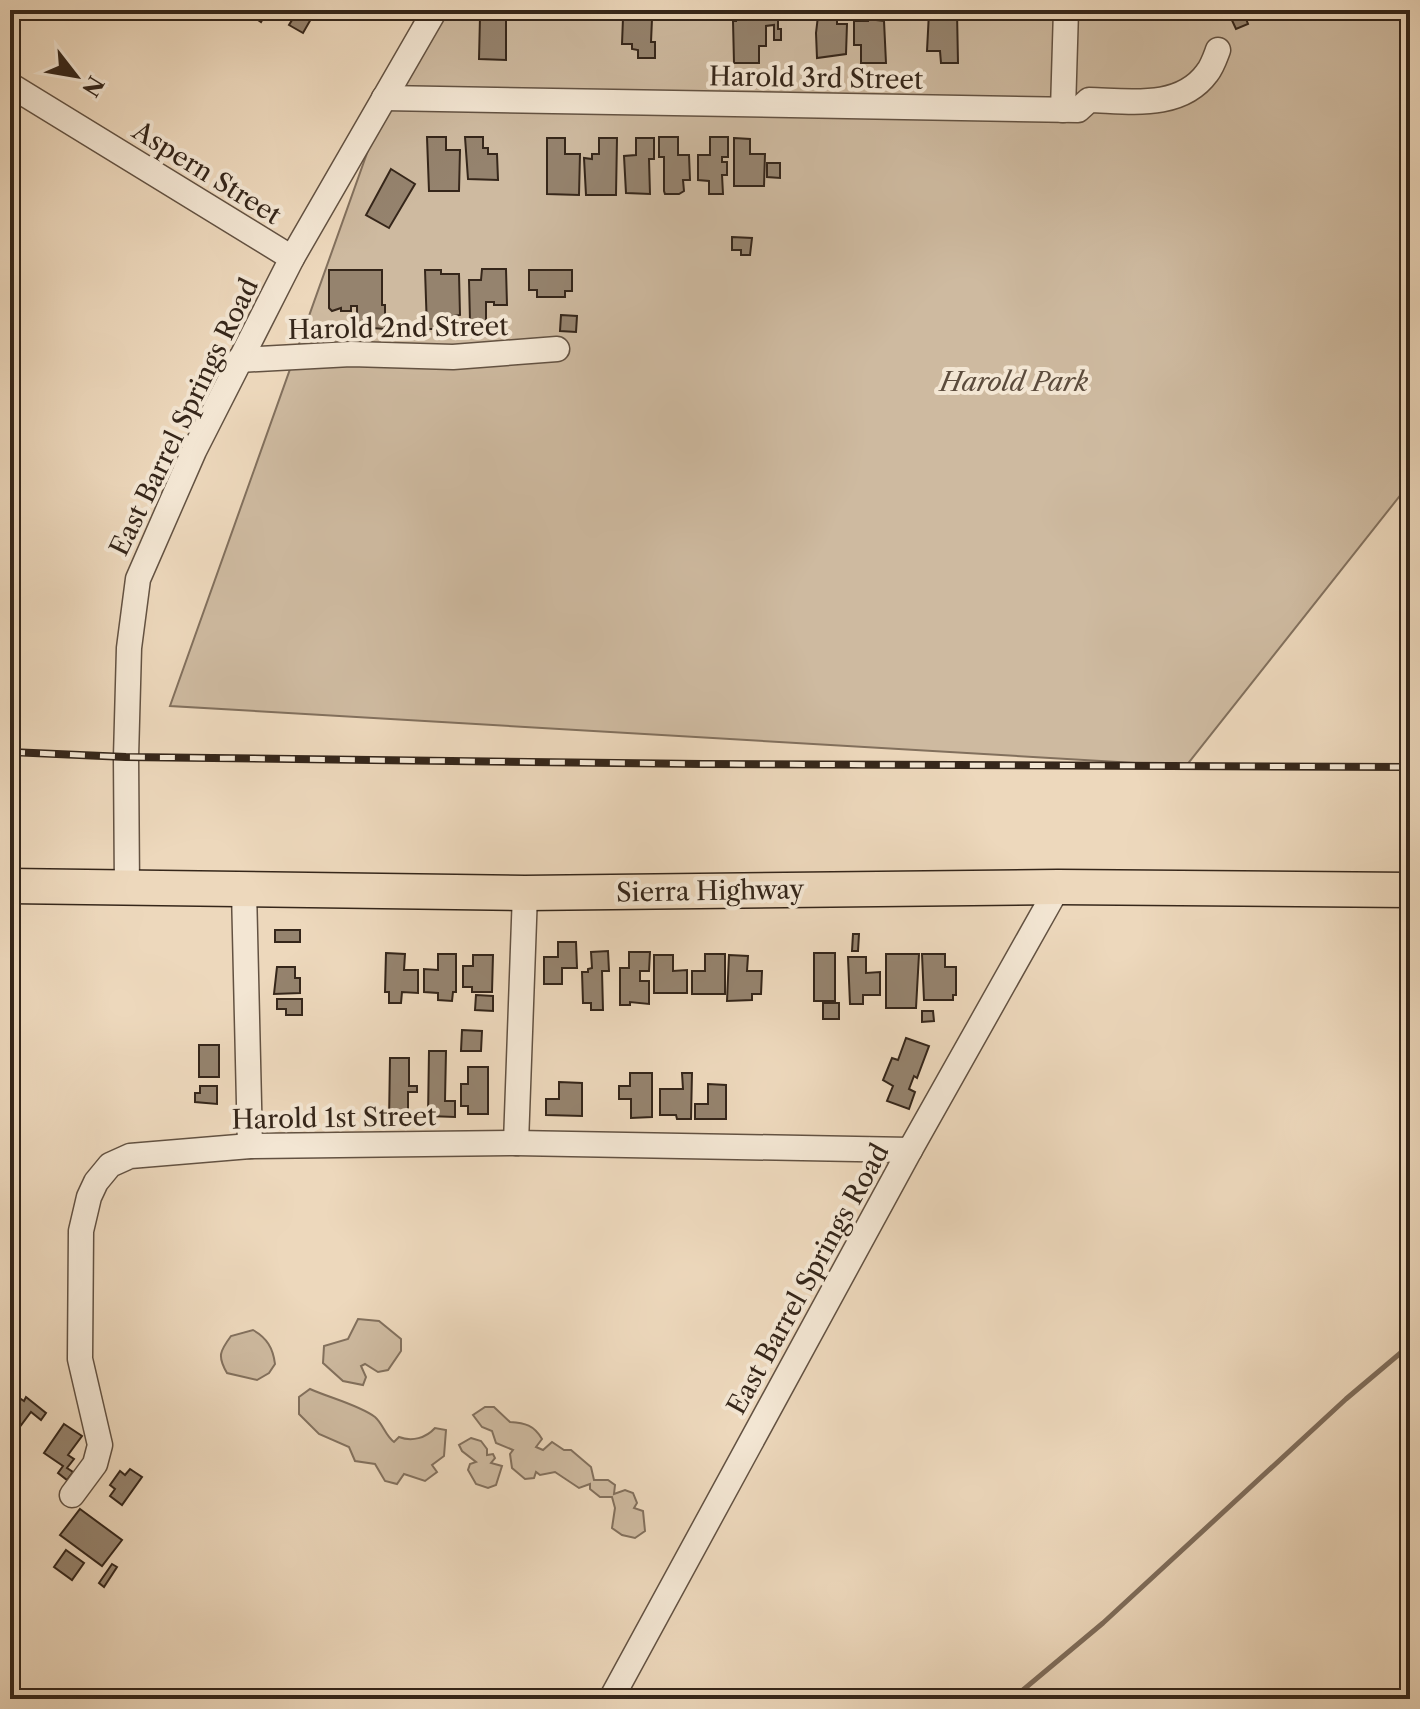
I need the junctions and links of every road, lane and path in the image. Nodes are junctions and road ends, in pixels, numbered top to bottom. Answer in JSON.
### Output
{"nodes":[{"id":1,"x":1066,"y":10,"type":"edge"},
{"id":2,"x":433,"y":11,"type":"edge"},
{"id":3,"x":1218,"y":50,"type":"dead end"},
{"id":4,"x":10,"y":85,"type":"edge"},
{"id":5,"x":384,"y":98,"type":"junction"},
{"id":6,"x":1063,"y":110,"type":"junction"},
{"id":7,"x":292,"y":258,"type":"junction"},
{"id":8,"x":557,"y":349,"type":"dead end"},
{"id":9,"x":239,"y":360,"type":"junction"},
{"id":10,"x":10,"y":886,"type":"edge"},
{"id":11,"x":1058,"y":887,"type":"junction"},
{"id":12,"x":127,"y":888,"type":"junction"},
{"id":13,"x":244,"y":890,"type":"junction"},
{"id":14,"x":1410,"y":890,"type":"edge"},
{"id":15,"x":525,"y":893,"type":"junction"},
{"id":16,"x":516,"y":1143,"type":"junction"},
{"id":17,"x":250,"y":1146,"type":"junction"},
{"id":18,"x":910,"y":1150,"type":"junction"},
{"id":19,"x":72,"y":1495,"type":"dead end"},
{"id":20,"x":611,"y":1699,"type":"edge"}],
"edges":[{"from":1,"to":6,"type":"street"},
{"from":2,"to":5,"type":"street","name":"East Barrel Springs Road"},
{"from":3,"to":6,"type":"street","name":"Harold 3rd Street"},
{"from":4,"to":7,"type":"street","name":"Aspern Street"},
{"from":5,"to":6,"type":"street","name":"Harold 3rd Street"},
{"from":5,"to":7,"type":"street","name":"East Barrel Springs Road"},
{"from":7,"to":9,"type":"street","name":"East Barrel Springs Road"},
{"from":8,"to":9,"type":"street","name":"Harold 2nd Street"},
{"from":9,"to":12,"type":"street","name":"East Barrel Springs Road"},
{"from":10,"to":12,"type":"highway","name":"Sierra Highway"},
{"from":11,"to":14,"type":"highway","name":"Sierra Highway"},
{"from":11,"to":15,"type":"highway","name":"Sierra Highway"},
{"from":11,"to":18,"type":"street","name":"East Barrel Springs Road"},
{"from":12,"to":13,"type":"highway","name":"Sierra Highway"},
{"from":13,"to":15,"type":"highway","name":"Sierra Highway"},
{"from":13,"to":17,"type":"street"},
{"from":15,"to":16,"type":"street"},
{"from":16,"to":17,"type":"street","name":"Harold 1st Street"},
{"from":16,"to":18,"type":"street","name":"Harold 1st Street"},
{"from":17,"to":19,"type":"street","name":"Harold 1st Street"},
{"from":18,"to":20,"type":"street","name":"East Barrel Springs Road"}]}
